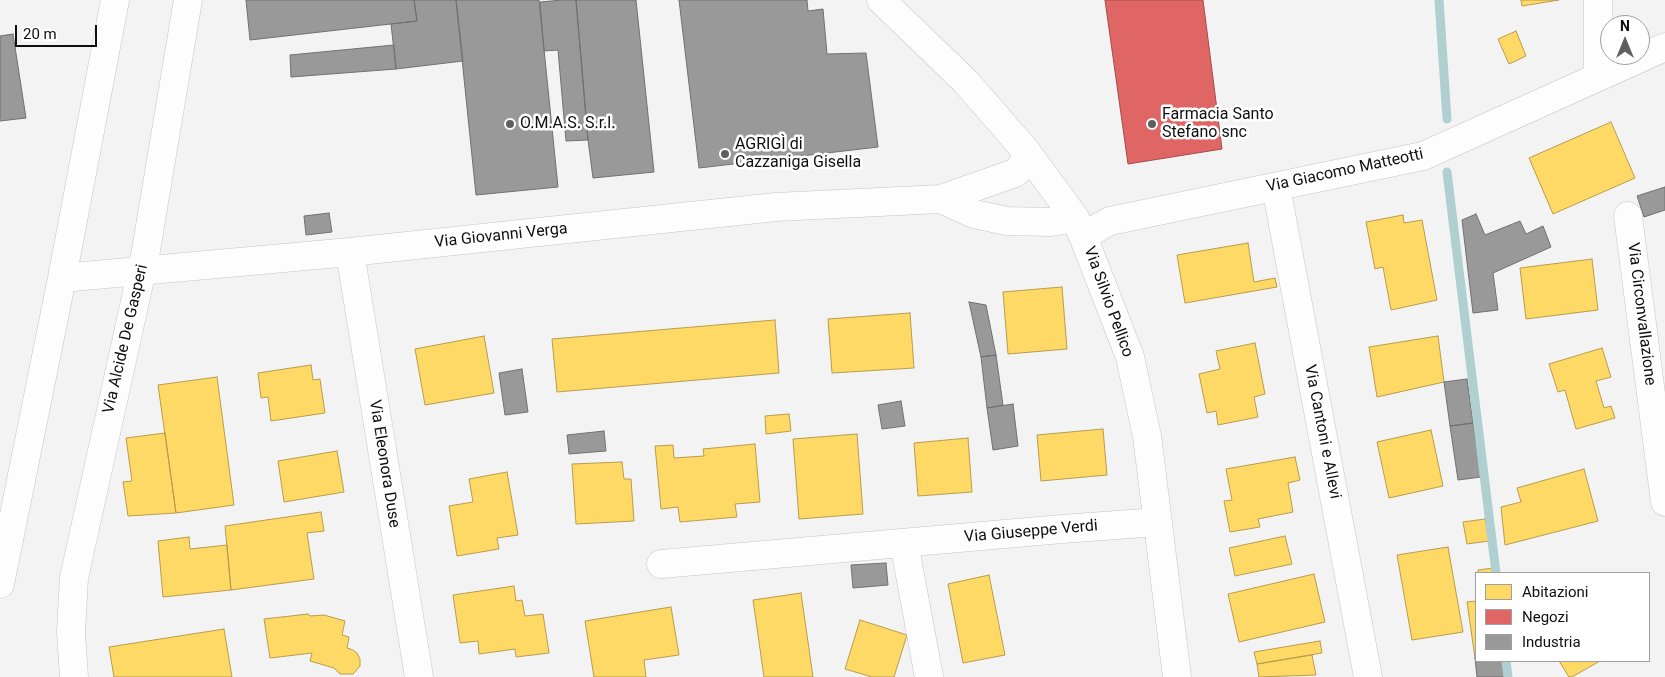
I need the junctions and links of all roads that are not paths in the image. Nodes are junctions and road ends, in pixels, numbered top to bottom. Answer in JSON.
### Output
{"nodes":[{"id":1,"x":115,"y":0,"type":"edge"},
{"id":2,"x":188,"y":0,"type":"edge"},
{"id":3,"x":881,"y":0,"type":"edge"},
{"id":4,"x":1598,"y":0,"type":"edge"},
{"id":5,"x":1665,"y":47,"type":"edge"},
{"id":6,"x":1598,"y":78,"type":"junction"},
{"id":7,"x":1026,"y":150,"type":"junction"},
{"id":8,"x":1276,"y":187,"type":"junction"},
{"id":9,"x":941,"y":199,"type":"junction"},
{"id":10,"x":1628,"y":216,"type":"dead end"},
{"id":11,"x":1079,"y":227,"type":"junction"},
{"id":12,"x":350,"y":252,"type":"junction"},
{"id":13,"x":141,"y":271,"type":"junction"},
{"id":14,"x":62,"y":278,"type":"junction"},
{"id":15,"x":1665,"y":502,"type":"edge"},
{"id":16,"x":1158,"y":522,"type":"junction"},
{"id":17,"x":904,"y":543,"type":"junction"},
{"id":18,"x":3,"y":554,"type":"edge"},
{"id":19,"x":661,"y":564,"type":"dead end"},
{"id":20,"x":0,"y":584,"type":"edge"},
{"id":21,"x":74,"y":677,"type":"edge"},
{"id":22,"x":419,"y":677,"type":"edge"},
{"id":23,"x":929,"y":677,"type":"edge"},
{"id":24,"x":1177,"y":677,"type":"edge"},
{"id":25,"x":1368,"y":677,"type":"edge"}],
"edges":[{"from":1,"to":14,"type":"street"},
{"from":2,"to":13,"type":"street","name":"Via Alcide De Gasperi"},
{"from":3,"to":7,"type":"street","name":"Via Silvio Pellico"},
{"from":4,"to":6,"type":"street"},
{"from":5,"to":6,"type":"street","name":"Via Giacomo Matteotti"},
{"from":6,"to":8,"type":"street","name":"Via Giacomo Matteotti"},
{"from":7,"to":9,"type":"street","name":"Via Giovanni Verga"},
{"from":7,"to":11,"type":"street","name":"Via Silvio Pellico"},
{"from":8,"to":11,"type":"street","name":"Via Giacomo Matteotti"},
{"from":8,"to":25,"type":"street","name":"Via Cantoni e Allevi"},
{"from":9,"to":11,"type":"street","name":"Via Giovanni Verga"},
{"from":9,"to":12,"type":"street","name":"Via Giovanni Verga"},
{"from":10,"to":15,"type":"street","name":"Via Circonvallazione"},
{"from":11,"to":16,"type":"street","name":"Via Silvio Pellico"},
{"from":12,"to":13,"type":"street","name":"Via Giovanni Verga"},
{"from":12,"to":22,"type":"street","name":"Via Eleonora Duse"},
{"from":13,"to":14,"type":"street","name":"Via Giovanni Verga"},
{"from":13,"to":21,"type":"street","name":"Via Alcide De Gasperi"},
{"from":14,"to":18,"type":"street"},
{"from":16,"to":17,"type":"street","name":"Via Giuseppe Verdi"},
{"from":16,"to":24,"type":"street","name":"Via Silvio Pellico"},
{"from":17,"to":19,"type":"street","name":"Via Giuseppe Verdi"},
{"from":17,"to":23,"type":"street"},
{"from":18,"to":20,"type":"street"}]}
